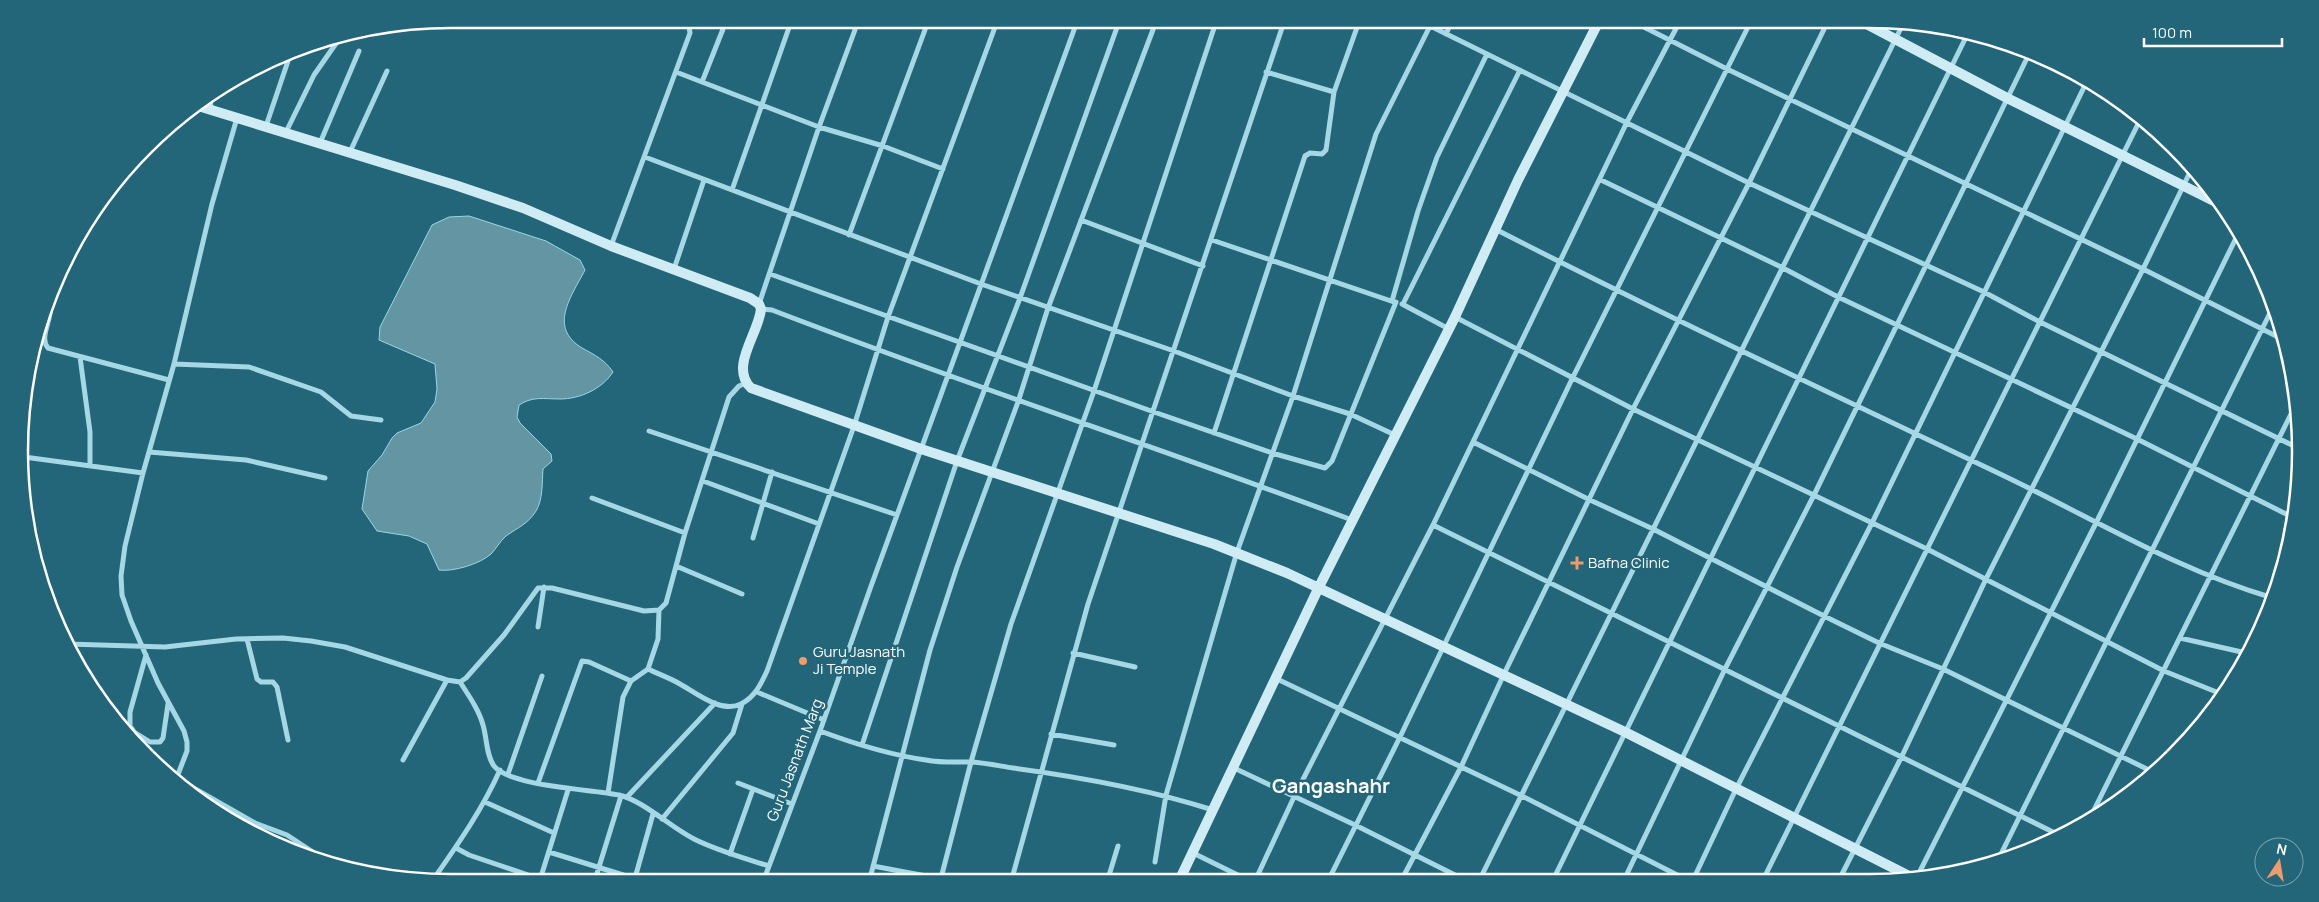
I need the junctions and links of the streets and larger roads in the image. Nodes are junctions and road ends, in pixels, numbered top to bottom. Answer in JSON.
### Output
{"nodes":[{"id":1,"x":689,"y":28,"type":"edge"},
{"id":2,"x":723,"y":28,"type":"edge"},
{"id":3,"x":789,"y":28,"type":"edge"},
{"id":4,"x":856,"y":28,"type":"edge"},
{"id":5,"x":926,"y":28,"type":"edge"},
{"id":6,"x":995,"y":28,"type":"edge"},
{"id":7,"x":1075,"y":28,"type":"edge"},
{"id":8,"x":1117,"y":28,"type":"edge"},
{"id":9,"x":1154,"y":28,"type":"edge"},
{"id":10,"x":1214,"y":28,"type":"edge"},
{"id":11,"x":1282,"y":28,"type":"edge"},
{"id":12,"x":1357,"y":28,"type":"edge"},
{"id":13,"x":1429,"y":28,"type":"edge"},
{"id":14,"x":1434,"y":28,"type":"edge"},
{"id":15,"x":1449,"y":28,"type":"edge"},
{"id":16,"x":1596,"y":28,"type":"edge"},
{"id":17,"x":1646,"y":28,"type":"edge"},
{"id":18,"x":1676,"y":28,"type":"edge"},
{"id":19,"x":1748,"y":28,"type":"edge"},
{"id":20,"x":1824,"y":28,"type":"edge"},
{"id":21,"x":1875,"y":28,"type":"edge"},
{"id":22,"x":1901,"y":29,"type":"edge"},
{"id":23,"x":1446,"y":34,"type":"junction"},
{"id":24,"x":1896,"y":38,"type":"junction"},
{"id":25,"x":1965,"y":39,"type":"edge"},
{"id":26,"x":1670,"y":40,"type":"junction"},
{"id":27,"x":336,"y":44,"type":"edge"},
{"id":28,"x":359,"y":52,"type":"dead end"},
{"id":29,"x":1487,"y":54,"type":"junction"},
{"id":30,"x":2027,"y":59,"type":"edge"},
{"id":31,"x":288,"y":60,"type":"edge"},
{"id":32,"x":1951,"y":68,"type":"junction"},
{"id":33,"x":1727,"y":69,"type":"junction"},
{"id":34,"x":1520,"y":70,"type":"junction"},
{"id":35,"x":386,"y":71,"type":"dead end"},
{"id":36,"x":676,"y":72,"type":"junction"},
{"id":37,"x":1266,"y":72,"type":"junction"},
{"id":38,"x":702,"y":82,"type":"junction"},
{"id":39,"x":2084,"y":87,"type":"edge"},
{"id":40,"x":1334,"y":92,"type":"junction"},
{"id":41,"x":1564,"y":92,"type":"junction"},
{"id":42,"x":2007,"y":98,"type":"junction"},
{"id":43,"x":1789,"y":99,"type":"junction"},
{"id":44,"x":210,"y":103,"type":"edge"},
{"id":45,"x":761,"y":106,"type":"junction"},
{"id":46,"x":203,"y":108,"type":"edge"},
{"id":47,"x":211,"y":111,"type":"junction"},
{"id":48,"x":238,"y":118,"type":"junction"},
{"id":49,"x":1628,"y":122,"type":"junction"},
{"id":50,"x":2137,"y":125,"type":"edge"},
{"id":51,"x":266,"y":126,"type":"junction"},
{"id":52,"x":2064,"y":126,"type":"junction"},
{"id":53,"x":819,"y":127,"type":"junction"},
{"id":54,"x":1851,"y":128,"type":"junction"},
{"id":55,"x":286,"y":132,"type":"junction"},
{"id":56,"x":320,"y":143,"type":"junction"},
{"id":57,"x":883,"y":146,"type":"junction"},
{"id":58,"x":1684,"y":151,"type":"junction"},
{"id":59,"x":350,"y":152,"type":"junction"},
{"id":60,"x":2122,"y":154,"type":"junction"},
{"id":61,"x":1908,"y":156,"type":"junction"},
{"id":62,"x":644,"y":157,"type":"junction"},
{"id":63,"x":943,"y":169,"type":"junction"},
{"id":64,"x":2189,"y":175,"type":"edge"},
{"id":65,"x":704,"y":180,"type":"junction"},
{"id":66,"x":1601,"y":180,"type":"junction"},
{"id":67,"x":1749,"y":183,"type":"junction"},
{"id":68,"x":1968,"y":183,"type":"junction"},
{"id":69,"x":2183,"y":187,"type":"junction"},
{"id":70,"x":732,"y":190,"type":"junction"},
{"id":71,"x":2208,"y":198,"type":"edge"},
{"id":72,"x":1658,"y":208,"type":"junction"},
{"id":73,"x":1811,"y":210,"type":"junction"},
{"id":74,"x":2024,"y":210,"type":"junction"},
{"id":75,"x":791,"y":214,"type":"junction"},
{"id":76,"x":1082,"y":220,"type":"junction"},
{"id":77,"x":1495,"y":229,"type":"junction"},
{"id":78,"x":849,"y":235,"type":"junction"},
{"id":79,"x":1868,"y":237,"type":"junction"},
{"id":80,"x":1720,"y":238,"type":"junction"},
{"id":81,"x":2080,"y":239,"type":"junction"},
{"id":82,"x":2235,"y":239,"type":"edge"},
{"id":83,"x":1212,"y":240,"type":"junction"},
{"id":84,"x":1142,"y":243,"type":"junction"},
{"id":85,"x":611,"y":246,"type":"junction"},
{"id":86,"x":911,"y":258,"type":"junction"},
{"id":87,"x":1271,"y":260,"type":"junction"},
{"id":88,"x":1560,"y":263,"type":"junction"},
{"id":89,"x":1925,"y":264,"type":"junction"},
{"id":90,"x":1203,"y":266,"type":"junction"},
{"id":91,"x":1783,"y":268,"type":"junction"},
{"id":92,"x":2144,"y":269,"type":"junction"},
{"id":93,"x":674,"y":270,"type":"junction"},
{"id":94,"x":770,"y":274,"type":"junction"},
{"id":95,"x":1330,"y":280,"type":"junction"},
{"id":96,"x":981,"y":284,"type":"junction"},
{"id":97,"x":1618,"y":290,"type":"junction"},
{"id":98,"x":1984,"y":292,"type":"junction"},
{"id":99,"x":1838,"y":297,"type":"junction"},
{"id":100,"x":1020,"y":298,"type":"junction"},
{"id":101,"x":2204,"y":300,"type":"junction"},
{"id":102,"x":1394,"y":302,"type":"junction"},
{"id":103,"x":1403,"y":304,"type":"junction"},
{"id":104,"x":760,"y":306,"type":"junction"},
{"id":105,"x":1048,"y":308,"type":"junction"},
{"id":106,"x":2269,"y":315,"type":"edge"},
{"id":107,"x":888,"y":317,"type":"junction"},
{"id":108,"x":1455,"y":317,"type":"junction"},
{"id":109,"x":1679,"y":319,"type":"junction"},
{"id":110,"x":2038,"y":322,"type":"junction"},
{"id":111,"x":48,"y":323,"type":"edge"},
{"id":112,"x":1896,"y":325,"type":"junction"},
{"id":113,"x":1448,"y":329,"type":"junction"},
{"id":114,"x":2262,"y":329,"type":"junction"},
{"id":115,"x":1113,"y":330,"type":"junction"},
{"id":116,"x":2275,"y":336,"type":"edge"},
{"id":117,"x":45,"y":341,"type":"joint"},
{"id":118,"x":960,"y":343,"type":"junction"},
{"id":119,"x":1519,"y":349,"type":"junction"},
{"id":120,"x":1742,"y":350,"type":"junction"},
{"id":121,"x":879,"y":351,"type":"junction"},
{"id":122,"x":1174,"y":351,"type":"junction"},
{"id":123,"x":2102,"y":351,"type":"junction"},
{"id":124,"x":1954,"y":353,"type":"junction"},
{"id":125,"x":998,"y":356,"type":"junction"},
{"id":126,"x":80,"y":357,"type":"junction"},
{"id":127,"x":174,"y":364,"type":"junction"},
{"id":128,"x":1030,"y":368,"type":"junction"},
{"id":129,"x":1233,"y":373,"type":"junction"},
{"id":130,"x":947,"y":375,"type":"junction"},
{"id":131,"x":1573,"y":377,"type":"junction"},
{"id":132,"x":1799,"y":379,"type":"junction"},
{"id":133,"x":169,"y":380,"type":"junction"},
{"id":134,"x":2010,"y":380,"type":"junction"},
{"id":135,"x":2164,"y":381,"type":"junction"},
{"id":136,"x":746,"y":383,"type":"junction"},
{"id":137,"x":984,"y":389,"type":"junction"},
{"id":138,"x":1094,"y":391,"type":"junction"},
{"id":139,"x":1293,"y":396,"type":"junction"},
{"id":140,"x":1018,"y":402,"type":"junction"},
{"id":141,"x":1856,"y":407,"type":"junction"},
{"id":142,"x":2072,"y":408,"type":"junction"},
{"id":143,"x":1633,"y":409,"type":"junction"},
{"id":144,"x":2222,"y":409,"type":"junction"},
{"id":145,"x":1154,"y":412,"type":"junction"},
{"id":146,"x":1350,"y":414,"type":"junction"},
{"id":147,"x":2290,"y":416,"type":"edge"},
{"id":148,"x":382,"y":420,"type":"dead end"},
{"id":149,"x":1082,"y":424,"type":"junction"},
{"id":150,"x":854,"y":426,"type":"junction"},
{"id":151,"x":649,"y":431,"type":"dead end"},
{"id":152,"x":1214,"y":433,"type":"junction"},
{"id":153,"x":1914,"y":434,"type":"junction"},
{"id":154,"x":1396,"y":435,"type":"junction"},
{"id":155,"x":2279,"y":438,"type":"junction"},
{"id":156,"x":2137,"y":439,"type":"junction"},
{"id":157,"x":1698,"y":440,"type":"junction"},
{"id":158,"x":1473,"y":442,"type":"junction"},
{"id":159,"x":2292,"y":445,"type":"edge"},
{"id":160,"x":1142,"y":446,"type":"junction"},
{"id":161,"x":921,"y":449,"type":"junction"},
{"id":162,"x":712,"y":451,"type":"junction"},
{"id":163,"x":149,"y":452,"type":"junction"},
{"id":164,"x":1272,"y":453,"type":"junction"},
{"id":165,"x":28,"y":457,"type":"edge"},
{"id":166,"x":1971,"y":460,"type":"junction"},
{"id":167,"x":957,"y":461,"type":"junction"},
{"id":168,"x":90,"y":465,"type":"junction"},
{"id":169,"x":2193,"y":467,"type":"junction"},
{"id":170,"x":1756,"y":468,"type":"junction"},
{"id":171,"x":1529,"y":469,"type":"junction"},
{"id":172,"x":772,"y":472,"type":"junction"},
{"id":173,"x":992,"y":472,"type":"junction"},
{"id":174,"x":143,"y":473,"type":"junction"},
{"id":175,"x":325,"y":478,"type":"dead end"},
{"id":176,"x":703,"y":481,"type":"junction"},
{"id":177,"x":1260,"y":486,"type":"junction"},
{"id":178,"x":2031,"y":489,"type":"junction"},
{"id":179,"x":831,"y":492,"type":"junction"},
{"id":180,"x":1058,"y":493,"type":"junction"},
{"id":181,"x":1814,"y":496,"type":"junction"},
{"id":182,"x":2249,"y":496,"type":"junction"},
{"id":183,"x":592,"y":498,"type":"dead end"},
{"id":184,"x":1590,"y":500,"type":"junction"},
{"id":185,"x":764,"y":502,"type":"junction"},
{"id":186,"x":1120,"y":513,"type":"junction"},
{"id":187,"x":2287,"y":514,"type":"edge"},
{"id":188,"x":897,"y":515,"type":"junction"},
{"id":189,"x":1352,"y":520,"type":"junction"},
{"id":190,"x":2097,"y":521,"type":"junction"},
{"id":191,"x":1872,"y":522,"type":"junction"},
{"id":192,"x":819,"y":524,"type":"junction"},
{"id":193,"x":1433,"y":525,"type":"junction"},
{"id":194,"x":1653,"y":529,"type":"junction"},
{"id":195,"x":685,"y":533,"type":"junction"},
{"id":196,"x":753,"y":538,"type":"dead end"},
{"id":197,"x":1927,"y":548,"type":"junction"},
{"id":198,"x":2152,"y":550,"type":"junction"},
{"id":199,"x":1236,"y":552,"type":"junction"},
{"id":200,"x":1489,"y":552,"type":"junction"},
{"id":201,"x":1711,"y":558,"type":"junction"},
{"id":202,"x":676,"y":566,"type":"junction"},
{"id":203,"x":2210,"y":577,"type":"junction"},
{"id":204,"x":1986,"y":579,"type":"junction"},
{"id":205,"x":1550,"y":582,"type":"junction"},
{"id":206,"x":1768,"y":586,"type":"junction"},
{"id":207,"x":544,"y":587,"type":"junction"},
{"id":208,"x":1319,"y":587,"type":"junction"},
{"id":209,"x":742,"y":594,"type":"dead end"},
{"id":210,"x":2266,"y":596,"type":"edge"},
{"id":211,"x":659,"y":610,"type":"junction"},
{"id":212,"x":2050,"y":612,"type":"junction"},
{"id":213,"x":1613,"y":614,"type":"junction"},
{"id":214,"x":1824,"y":616,"type":"junction"},
{"id":215,"x":1386,"y":619,"type":"junction"},
{"id":216,"x":538,"y":627,"type":"dead end"},
{"id":217,"x":2180,"y":638,"type":"junction"},
{"id":218,"x":247,"y":639,"type":"junction"},
{"id":219,"x":2106,"y":641,"type":"junction"},
{"id":220,"x":1669,"y":642,"type":"junction"},
{"id":221,"x":1880,"y":643,"type":"junction"},
{"id":222,"x":74,"y":644,"type":"edge"},
{"id":223,"x":143,"y":646,"type":"junction"},
{"id":224,"x":1444,"y":646,"type":"junction"},
{"id":225,"x":2241,"y":651,"type":"edge"},
{"id":226,"x":1073,"y":653,"type":"junction"},
{"id":227,"x":146,"y":654,"type":"junction"},
{"id":228,"x":1135,"y":667,"type":"dead end"},
{"id":229,"x":1726,"y":669,"type":"junction"},
{"id":230,"x":1943,"y":669,"type":"junction"},
{"id":231,"x":648,"y":670,"type":"junction"},
{"id":232,"x":2164,"y":671,"type":"junction"},
{"id":233,"x":1504,"y":674,"type":"junction"},
{"id":234,"x":542,"y":676,"type":"dead end"},
{"id":235,"x":1275,"y":678,"type":"junction"},
{"id":236,"x":447,"y":680,"type":"junction"},
{"id":237,"x":631,"y":681,"type":"junction"},
{"id":238,"x":460,"y":682,"type":"junction"},
{"id":239,"x":757,"y":692,"type":"junction"},
{"id":240,"x":2216,"y":692,"type":"edge"},
{"id":241,"x":1782,"y":698,"type":"junction"},
{"id":242,"x":2005,"y":699,"type":"junction"},
{"id":243,"x":169,"y":703,"type":"junction"},
{"id":244,"x":715,"y":703,"type":"junction"},
{"id":245,"x":742,"y":704,"type":"junction"},
{"id":246,"x":1568,"y":705,"type":"junction"},
{"id":247,"x":1341,"y":708,"type":"junction"},
{"id":248,"x":824,"y":720,"type":"junction"},
{"id":249,"x":1838,"y":724,"type":"junction"},
{"id":250,"x":2064,"y":727,"type":"junction"},
{"id":251,"x":132,"y":728,"type":"edge"},
{"id":252,"x":820,"y":731,"type":"junction"},
{"id":253,"x":1625,"y":732,"type":"junction"},
{"id":254,"x":136,"y":733,"type":"edge"},
{"id":255,"x":1051,"y":734,"type":"junction"},
{"id":256,"x":1400,"y":737,"type":"junction"},
{"id":257,"x":288,"y":740,"type":"dead end"},
{"id":258,"x":862,"y":745,"type":"junction"},
{"id":259,"x":1114,"y":745,"type":"dead end"},
{"id":260,"x":903,"y":756,"type":"junction"},
{"id":261,"x":1902,"y":756,"type":"junction"},
{"id":262,"x":2120,"y":757,"type":"junction"},
{"id":263,"x":403,"y":760,"type":"dead end"},
{"id":264,"x":971,"y":762,"type":"junction"},
{"id":265,"x":1682,"y":762,"type":"junction"},
{"id":266,"x":1461,"y":767,"type":"junction"},
{"id":267,"x":1234,"y":768,"type":"junction"},
{"id":268,"x":2147,"y":769,"type":"edge"},
{"id":269,"x":500,"y":770,"type":"junction"},
{"id":270,"x":1040,"y":772,"type":"junction"},
{"id":271,"x":178,"y":774,"type":"edge"},
{"id":272,"x":508,"y":774,"type":"junction"},
{"id":273,"x":538,"y":783,"type":"junction"},
{"id":274,"x":738,"y":783,"type":"dead end"},
{"id":275,"x":1963,"y":786,"type":"junction"},
{"id":276,"x":753,"y":789,"type":"junction"},
{"id":277,"x":1736,"y":789,"type":"junction"},
{"id":278,"x":568,"y":790,"type":"junction"},
{"id":279,"x":608,"y":793,"type":"junction"},
{"id":280,"x":1166,"y":795,"type":"junction"},
{"id":281,"x":624,"y":796,"type":"junction"},
{"id":282,"x":1294,"y":796,"type":"junction"},
{"id":283,"x":1522,"y":796,"type":"junction"},
{"id":284,"x":208,"y":797,"type":"edge"},
{"id":285,"x":485,"y":802,"type":"junction"},
{"id":286,"x":792,"y":804,"type":"junction"},
{"id":287,"x":2095,"y":808,"type":"edge"},
{"id":288,"x":1214,"y":810,"type":"junction"},
{"id":289,"x":653,"y":814,"type":"junction"},
{"id":290,"x":2020,"y":816,"type":"junction"},
{"id":291,"x":1794,"y":818,"type":"junction"},
{"id":292,"x":662,"y":819,"type":"junction"},
{"id":293,"x":1355,"y":825,"type":"junction"},
{"id":294,"x":1580,"y":825,"type":"junction"},
{"id":295,"x":2054,"y":832,"type":"edge"},
{"id":296,"x":554,"y":834,"type":"junction"},
{"id":297,"x":1118,"y":846,"type":"dead end"},
{"id":298,"x":456,"y":848,"type":"junction"},
{"id":299,"x":1854,"y":848,"type":"junction"},
{"id":300,"x":310,"y":850,"type":"edge"},
{"id":301,"x":549,"y":852,"type":"junction"},
{"id":302,"x":1193,"y":853,"type":"junction"},
{"id":303,"x":2002,"y":853,"type":"edge"},
{"id":304,"x":730,"y":854,"type":"junction"},
{"id":305,"x":1636,"y":854,"type":"junction"},
{"id":306,"x":1415,"y":855,"type":"junction"},
{"id":307,"x":1155,"y":862,"type":"dead end"},
{"id":308,"x":769,"y":866,"type":"junction"},
{"id":309,"x":873,"y":866,"type":"junction"},
{"id":310,"x":599,"y":868,"type":"junction"},
{"id":311,"x":1920,"y":871,"type":"edge"},
{"id":312,"x":1904,"y":873,"type":"edge"},
{"id":313,"x":437,"y":874,"type":"edge"},
{"id":314,"x":521,"y":874,"type":"edge"},
{"id":315,"x":542,"y":874,"type":"edge"},
{"id":316,"x":597,"y":874,"type":"edge"},
{"id":317,"x":621,"y":874,"type":"edge"},
{"id":318,"x":636,"y":874,"type":"edge"},
{"id":319,"x":766,"y":874,"type":"edge"},
{"id":320,"x":871,"y":874,"type":"edge"},
{"id":321,"x":912,"y":874,"type":"edge"},
{"id":322,"x":943,"y":874,"type":"edge"},
{"id":323,"x":1013,"y":874,"type":"edge"},
{"id":324,"x":1109,"y":874,"type":"edge"},
{"id":325,"x":1182,"y":874,"type":"edge"},
{"id":326,"x":1236,"y":874,"type":"edge"},
{"id":327,"x":1258,"y":874,"type":"edge"},
{"id":328,"x":1331,"y":874,"type":"edge"},
{"id":329,"x":1405,"y":874,"type":"edge"},
{"id":330,"x":1453,"y":874,"type":"edge"},
{"id":331,"x":1483,"y":874,"type":"edge"},
{"id":332,"x":1556,"y":874,"type":"edge"},
{"id":333,"x":1627,"y":874,"type":"edge"},
{"id":334,"x":1675,"y":874,"type":"edge"},
{"id":335,"x":1696,"y":874,"type":"edge"},
{"id":336,"x":1765,"y":874,"type":"edge"},
{"id":337,"x":1842,"y":874,"type":"edge"}],
"edges":[{"from":1,"to":36,"type":"street"},
{"from":2,"to":38,"type":"street"},
{"from":3,"to":45,"type":"street"},
{"from":4,"to":53,"type":"street"},
{"from":5,"to":57,"type":"street"},
{"from":6,"to":63,"type":"street"},
{"from":7,"to":96,"type":"street","name":"Guru Jasnath Marg"},
{"from":8,"to":100,"type":"street"},
{"from":9,"to":76,"type":"street"},
{"from":10,"to":84,"type":"street"},
{"from":11,"to":37,"type":"street"},
{"from":12,"to":40,"type":"street"},
{"from":13,"to":95,"type":"street"},
{"from":14,"to":23,"type":"street"},
{"from":15,"to":23,"type":"street"},
{"from":16,"to":41,"type":"street"},
{"from":17,"to":26,"type":"street"},
{"from":18,"to":26,"type":"street"},
{"from":19,"to":33,"type":"street"},
{"from":20,"to":43,"type":"street"},
{"from":21,"to":24,"type":"street"},
{"from":22,"to":24,"type":"street"},
{"from":23,"to":29,"type":"street"},
{"from":24,"to":32,"type":"street"},
{"from":24,"to":54,"type":"street"},
{"from":25,"to":32,"type":"street"},
{"from":26,"to":33,"type":"street"},
{"from":26,"to":49,"type":"street"},
{"from":27,"to":55,"type":"street"},
{"from":28,"to":56,"type":"street"},
{"from":29,"to":34,"type":"street"},
{"from":29,"to":102,"type":"street"},
{"from":30,"to":42,"type":"street"},
{"from":31,"to":51,"type":"street"},
{"from":32,"to":42,"type":"street"},
{"from":32,"to":61,"type":"street"},
{"from":33,"to":43,"type":"street"},
{"from":33,"to":58,"type":"street"},
{"from":34,"to":41,"type":"street"},
{"from":34,"to":103,"type":"street"},
{"from":35,"to":59,"type":"street"},
{"from":36,"to":38,"type":"street"},
{"from":36,"to":62,"type":"street"},
{"from":37,"to":40,"type":"street"},
{"from":37,"to":83,"type":"street"},
{"from":38,"to":45,"type":"street"},
{"from":39,"to":52,"type":"street"},
{"from":40,"to":87,"type":"street"},
{"from":41,"to":49,"type":"street"},
{"from":41,"to":77,"type":"street"},
{"from":42,"to":52,"type":"street"},
{"from":42,"to":68,"type":"street"},
{"from":43,"to":54,"type":"street"},
{"from":43,"to":67,"type":"street"},
{"from":44,"to":47,"type":"street"},
{"from":45,"to":53,"type":"street"},
{"from":45,"to":70,"type":"street"},
{"from":46,"to":47,"type":"street"},
{"from":47,"to":48,"type":"street"},
{"from":48,"to":51,"type":"street"},
{"from":48,"to":127,"type":"street"},
{"from":49,"to":58,"type":"street"},
{"from":49,"to":66,"type":"street"},
{"from":50,"to":60,"type":"street"},
{"from":51,"to":55,"type":"street"},
{"from":52,"to":60,"type":"street"},
{"from":52,"to":74,"type":"street"},
{"from":53,"to":57,"type":"street"},
{"from":53,"to":75,"type":"street"},
{"from":54,"to":61,"type":"street"},
{"from":54,"to":73,"type":"street"},
{"from":55,"to":56,"type":"street"},
{"from":56,"to":59,"type":"street"},
{"from":57,"to":63,"type":"street"},
{"from":57,"to":78,"type":"street"},
{"from":58,"to":67,"type":"street"},
{"from":58,"to":72,"type":"street"},
{"from":59,"to":85,"type":"street"},
{"from":60,"to":69,"type":"street"},
{"from":60,"to":81,"type":"street"},
{"from":61,"to":68,"type":"street"},
{"from":61,"to":79,"type":"street"},
{"from":62,"to":65,"type":"street"},
{"from":62,"to":85,"type":"street"},
{"from":63,"to":86,"type":"street"},
{"from":64,"to":69,"type":"street"},
{"from":65,"to":70,"type":"street"},
{"from":65,"to":93,"type":"street"},
{"from":66,"to":72,"type":"street"},
{"from":66,"to":88,"type":"street"},
{"from":67,"to":73,"type":"street"},
{"from":67,"to":80,"type":"street"},
{"from":68,"to":74,"type":"street"},
{"from":68,"to":89,"type":"street"},
{"from":69,"to":71,"type":"street"},
{"from":69,"to":92,"type":"street"},
{"from":70,"to":75,"type":"street"},
{"from":72,"to":80,"type":"street"},
{"from":72,"to":97,"type":"street"},
{"from":73,"to":79,"type":"street"},
{"from":73,"to":91,"type":"street"},
{"from":74,"to":81,"type":"street"},
{"from":74,"to":98,"type":"street"},
{"from":75,"to":78,"type":"street"},
{"from":75,"to":94,"type":"street"},
{"from":76,"to":84,"type":"street"},
{"from":76,"to":105,"type":"street"},
{"from":77,"to":88,"type":"street"},
{"from":77,"to":108,"type":"street"},
{"from":78,"to":86,"type":"street"},
{"from":79,"to":89,"type":"street"},
{"from":79,"to":99,"type":"street"},
{"from":80,"to":91,"type":"street"},
{"from":80,"to":109,"type":"street"},
{"from":81,"to":92,"type":"street"},
{"from":81,"to":110,"type":"street"},
{"from":82,"to":101,"type":"street"},
{"from":83,"to":87,"type":"street"},
{"from":83,"to":90,"type":"street"},
{"from":84,"to":90,"type":"street"},
{"from":84,"to":115,"type":"street"},
{"from":85,"to":93,"type":"street"},
{"from":86,"to":96,"type":"street"},
{"from":86,"to":107,"type":"street"},
{"from":87,"to":95,"type":"street"},
{"from":87,"to":129,"type":"street"},
{"from":88,"to":97,"type":"street"},
{"from":88,"to":119,"type":"street"},
{"from":89,"to":98,"type":"street"},
{"from":89,"to":112,"type":"street"},
{"from":90,"to":122,"type":"street"},
{"from":91,"to":99,"type":"street"},
{"from":91,"to":120,"type":"street"},
{"from":92,"to":101,"type":"street"},
{"from":92,"to":123,"type":"street"},
{"from":93,"to":104,"type":"street"},
{"from":94,"to":104,"type":"street"},
{"from":94,"to":107,"type":"street"},
{"from":95,"to":102,"type":"street"},
{"from":95,"to":139,"type":"street"},
{"from":96,"to":100,"type":"street"},
{"from":96,"to":118,"type":"street","name":"Guru Jasnath Marg"},
{"from":97,"to":109,"type":"street"},
{"from":97,"to":131,"type":"street"},
{"from":98,"to":110,"type":"street"},
{"from":98,"to":124,"type":"street"},
{"from":99,"to":112,"type":"street"},
{"from":99,"to":132,"type":"street"},
{"from":100,"to":105,"type":"street"},
{"from":100,"to":125,"type":"street"},
{"from":101,"to":114,"type":"street"},
{"from":101,"to":135,"type":"street"},
{"from":102,"to":103,"type":"street"},
{"from":102,"to":146,"type":"street"},
{"from":103,"to":113,"type":"street"},
{"from":104,"to":121,"type":"street"},
{"from":104,"to":136,"type":"street"},
{"from":105,"to":115,"type":"street"},
{"from":105,"to":128,"type":"street"},
{"from":106,"to":114,"type":"street"},
{"from":107,"to":118,"type":"street"},
{"from":107,"to":121,"type":"street"},
{"from":108,"to":113,"type":"street"},
{"from":108,"to":119,"type":"street"},
{"from":109,"to":120,"type":"street"},
{"from":109,"to":143,"type":"street"},
{"from":110,"to":123,"type":"street"},
{"from":110,"to":134,"type":"street"},
{"from":111,"to":117,"type":"street"},
{"from":112,"to":124,"type":"street"},
{"from":112,"to":141,"type":"street"},
{"from":113,"to":154,"type":"street"},
{"from":114,"to":116,"type":"street"},
{"from":114,"to":144,"type":"street"},
{"from":115,"to":122,"type":"street"},
{"from":115,"to":138,"type":"street"},
{"from":117,"to":126,"type":"street"},
{"from":118,"to":125,"type":"street"},
{"from":118,"to":130,"type":"street","name":"Guru Jasnath Marg"},
{"from":119,"to":131,"type":"street"},
{"from":119,"to":158,"type":"street"},
{"from":120,"to":132,"type":"street"},
{"from":120,"to":157,"type":"street"},
{"from":121,"to":130,"type":"street"},
{"from":121,"to":150,"type":"street"},
{"from":122,"to":129,"type":"street"},
{"from":122,"to":145,"type":"street"},
{"from":123,"to":135,"type":"street"},
{"from":123,"to":142,"type":"street"},
{"from":124,"to":134,"type":"street"},
{"from":124,"to":153,"type":"street"},
{"from":125,"to":128,"type":"street"},
{"from":125,"to":137,"type":"street"},
{"from":126,"to":133,"type":"street"},
{"from":126,"to":168,"type":"street"},
{"from":127,"to":133,"type":"street"},
{"from":127,"to":148,"type":"street"},
{"from":128,"to":138,"type":"street"},
{"from":128,"to":140,"type":"street"},
{"from":129,"to":139,"type":"street"},
{"from":129,"to":152,"type":"street"},
{"from":130,"to":137,"type":"street"},
{"from":130,"to":161,"type":"street","name":"Guru Jasnath Marg"},
{"from":131,"to":143,"type":"street"},
{"from":131,"to":171,"type":"street"},
{"from":132,"to":141,"type":"street"},
{"from":132,"to":170,"type":"street"},
{"from":133,"to":163,"type":"street"},
{"from":134,"to":142,"type":"street"},
{"from":134,"to":166,"type":"street"},
{"from":135,"to":144,"type":"street"},
{"from":135,"to":156,"type":"street"},
{"from":136,"to":150,"type":"street"},
{"from":136,"to":162,"type":"street"},
{"from":137,"to":140,"type":"street"},
{"from":137,"to":167,"type":"street"},
{"from":138,"to":145,"type":"street"},
{"from":138,"to":149,"type":"street"},
{"from":139,"to":146,"type":"street"},
{"from":139,"to":164,"type":"street"},
{"from":140,"to":149,"type":"street"},
{"from":140,"to":173,"type":"street"},
{"from":141,"to":153,"type":"street"},
{"from":141,"to":181,"type":"street"},
{"from":142,"to":156,"type":"street"},
{"from":142,"to":178,"type":"street"},
{"from":143,"to":157,"type":"street"},
{"from":143,"to":184,"type":"street"},
{"from":144,"to":155,"type":"street"},
{"from":144,"to":169,"type":"street"},
{"from":145,"to":152,"type":"street"},
{"from":145,"to":160,"type":"street"},
{"from":146,"to":154,"type":"street"},
{"from":146,"to":164,"type":"street"},
{"from":147,"to":155,"type":"street"},
{"from":149,"to":160,"type":"street"},
{"from":149,"to":180,"type":"street"},
{"from":150,"to":161,"type":"street"},
{"from":150,"to":179,"type":"street"},
{"from":151,"to":162,"type":"street"},
{"from":152,"to":164,"type":"street"},
{"from":153,"to":166,"type":"street"},
{"from":153,"to":191,"type":"street"},
{"from":154,"to":189,"type":"street"},
{"from":155,"to":159,"type":"street"},
{"from":155,"to":182,"type":"street"},
{"from":156,"to":169,"type":"street"},
{"from":156,"to":190,"type":"street"},
{"from":157,"to":170,"type":"street"},
{"from":157,"to":194,"type":"street"},
{"from":158,"to":171,"type":"street"},
{"from":158,"to":193,"type":"street"},
{"from":160,"to":177,"type":"street"},
{"from":160,"to":186,"type":"street"},
{"from":161,"to":167,"type":"street"},
{"from":161,"to":188,"type":"street","name":"Guru Jasnath Marg"},
{"from":162,"to":172,"type":"street"},
{"from":162,"to":176,"type":"street"},
{"from":163,"to":174,"type":"street"},
{"from":163,"to":175,"type":"street"},
{"from":164,"to":177,"type":"street"},
{"from":165,"to":168,"type":"street"},
{"from":166,"to":178,"type":"street"},
{"from":166,"to":197,"type":"street"},
{"from":167,"to":173,"type":"street"},
{"from":167,"to":258,"type":"street"},
{"from":168,"to":174,"type":"street"},
{"from":169,"to":182,"type":"street"},
{"from":169,"to":198,"type":"street"},
{"from":170,"to":181,"type":"street"},
{"from":170,"to":201,"type":"street"},
{"from":171,"to":184,"type":"street"},
{"from":171,"to":200,"type":"street"},
{"from":172,"to":179,"type":"street"},
{"from":172,"to":185,"type":"street"},
{"from":173,"to":180,"type":"street"},
{"from":173,"to":260,"type":"street"},
{"from":174,"to":223,"type":"street"},
{"from":176,"to":185,"type":"street"},
{"from":176,"to":195,"type":"street"},
{"from":177,"to":189,"type":"street"},
{"from":177,"to":199,"type":"street"},
{"from":178,"to":190,"type":"street"},
{"from":178,"to":204,"type":"street"},
{"from":179,"to":188,"type":"street"},
{"from":179,"to":192,"type":"street"},
{"from":180,"to":186,"type":"street"},
{"from":180,"to":264,"type":"street"},
{"from":181,"to":191,"type":"street"},
{"from":181,"to":206,"type":"street"},
{"from":182,"to":187,"type":"street"},
{"from":182,"to":203,"type":"street"},
{"from":183,"to":195,"type":"street"},
{"from":184,"to":194,"type":"street"},
{"from":184,"to":205,"type":"street"},
{"from":185,"to":192,"type":"street"},
{"from":185,"to":196,"type":"street"},
{"from":186,"to":199,"type":"street"},
{"from":186,"to":226,"type":"street"},
{"from":188,"to":248,"type":"street","name":"Guru Jasnath Marg"},
{"from":189,"to":208,"type":"street"},
{"from":190,"to":198,"type":"street"},
{"from":190,"to":212,"type":"street"},
{"from":191,"to":197,"type":"street"},
{"from":191,"to":214,"type":"street"},
{"from":192,"to":239,"type":"street"},
{"from":193,"to":200,"type":"street"},
{"from":193,"to":215,"type":"street"},
{"from":194,"to":201,"type":"street"},
{"from":194,"to":213,"type":"street"},
{"from":195,"to":202,"type":"street"},
{"from":197,"to":204,"type":"street"},
{"from":197,"to":221,"type":"street"},
{"from":198,"to":203,"type":"street"},
{"from":198,"to":219,"type":"street"},
{"from":199,"to":208,"type":"street"},
{"from":199,"to":280,"type":"street"},
{"from":200,"to":205,"type":"street"},
{"from":200,"to":224,"type":"street"},
{"from":201,"to":206,"type":"street"},
{"from":201,"to":220,"type":"street"},
{"from":202,"to":209,"type":"street"},
{"from":202,"to":211,"type":"street"},
{"from":203,"to":210,"type":"street"},
{"from":203,"to":217,"type":"street"},
{"from":204,"to":212,"type":"street"},
{"from":204,"to":230,"type":"street"},
{"from":205,"to":213,"type":"street"},
{"from":205,"to":233,"type":"street"},
{"from":206,"to":214,"type":"street"},
{"from":206,"to":229,"type":"street"},
{"from":207,"to":211,"type":"street"},
{"from":207,"to":216,"type":"street"},
{"from":207,"to":238,"type":"street"},
{"from":208,"to":215,"type":"street"},
{"from":208,"to":235,"type":"street"},
{"from":211,"to":231,"type":"street"},
{"from":212,"to":219,"type":"street"},
{"from":212,"to":242,"type":"street"},
{"from":213,"to":220,"type":"street"},
{"from":213,"to":246,"type":"street"},
{"from":214,"to":221,"type":"street"},
{"from":214,"to":241,"type":"street"},
{"from":215,"to":224,"type":"street"},
{"from":215,"to":247,"type":"street"},
{"from":217,"to":225,"type":"street"},
{"from":217,"to":232,"type":"street"},
{"from":218,"to":223,"type":"street"},
{"from":218,"to":236,"type":"street"},
{"from":218,"to":257,"type":"street"},
{"from":219,"to":232,"type":"street"},
{"from":219,"to":250,"type":"street"},
{"from":220,"to":229,"type":"street"},
{"from":220,"to":253,"type":"street"},
{"from":221,"to":230,"type":"street"},
{"from":221,"to":249,"type":"street"},
{"from":222,"to":223,"type":"street"},
{"from":223,"to":227,"type":"street"},
{"from":224,"to":233,"type":"street"},
{"from":224,"to":256,"type":"street"},
{"from":226,"to":228,"type":"street"},
{"from":226,"to":255,"type":"street"},
{"from":227,"to":243,"type":"street"},
{"from":227,"to":251,"type":"street"},
{"from":229,"to":241,"type":"street"},
{"from":229,"to":265,"type":"street"},
{"from":230,"to":242,"type":"street"},
{"from":230,"to":261,"type":"street"},
{"from":231,"to":237,"type":"street"},
{"from":231,"to":244,"type":"street"},
{"from":232,"to":240,"type":"street"},
{"from":232,"to":262,"type":"street"},
{"from":233,"to":246,"type":"street"},
{"from":233,"to":266,"type":"street"},
{"from":234,"to":272,"type":"street"},
{"from":235,"to":247,"type":"street"},
{"from":235,"to":267,"type":"street"},
{"from":236,"to":238,"type":"street"},
{"from":236,"to":263,"type":"street"},
{"from":237,"to":273,"type":"street"},
{"from":237,"to":279,"type":"street"},
{"from":238,"to":269,"type":"street"},
{"from":239,"to":245,"type":"street"},
{"from":239,"to":248,"type":"street"},
{"from":241,"to":249,"type":"street"},
{"from":241,"to":277,"type":"street"},
{"from":242,"to":250,"type":"street"},
{"from":242,"to":275,"type":"street"},
{"from":243,"to":254,"type":"street"},
{"from":243,"to":271,"type":"street"},
{"from":244,"to":245,"type":"street"},
{"from":244,"to":281,"type":"street"},
{"from":245,"to":292,"type":"street"},
{"from":246,"to":253,"type":"street"},
{"from":246,"to":283,"type":"street"},
{"from":247,"to":256,"type":"street"},
{"from":247,"to":282,"type":"street"},
{"from":248,"to":252,"type":"street","name":"Guru Jasnath Marg"},
{"from":249,"to":261,"type":"street"},
{"from":249,"to":291,"type":"street"},
{"from":250,"to":262,"type":"street"},
{"from":250,"to":290,"type":"street"},
{"from":252,"to":258,"type":"street"},
{"from":252,"to":286,"type":"street","name":"Guru Jasnath Marg"},
{"from":253,"to":265,"type":"street"},
{"from":253,"to":294,"type":"street"},
{"from":255,"to":259,"type":"street"},
{"from":255,"to":270,"type":"street"},
{"from":256,"to":266,"type":"street"},
{"from":256,"to":293,"type":"street"},
{"from":258,"to":260,"type":"street"},
{"from":260,"to":264,"type":"street"},
{"from":260,"to":309,"type":"street"},
{"from":261,"to":275,"type":"street"},
{"from":261,"to":299,"type":"street"},
{"from":262,"to":268,"type":"street"},
{"from":262,"to":287,"type":"street"},
{"from":264,"to":270,"type":"street"},
{"from":264,"to":322,"type":"street"},
{"from":265,"to":277,"type":"street"},
{"from":265,"to":305,"type":"street"},
{"from":266,"to":283,"type":"street"},
{"from":266,"to":306,"type":"street"},
{"from":267,"to":282,"type":"street"},
{"from":267,"to":288,"type":"street"},
{"from":269,"to":272,"type":"street"},
{"from":269,"to":285,"type":"street"},
{"from":270,"to":280,"type":"street"},
{"from":270,"to":323,"type":"street"},
{"from":272,"to":273,"type":"street"},
{"from":273,"to":278,"type":"street"},
{"from":274,"to":276,"type":"street"},
{"from":275,"to":290,"type":"street"},
{"from":275,"to":311,"type":"street"},
{"from":276,"to":286,"type":"street"},
{"from":276,"to":304,"type":"street"},
{"from":277,"to":291,"type":"street"},
{"from":277,"to":335,"type":"street"},
{"from":278,"to":279,"type":"street"},
{"from":278,"to":296,"type":"street"},
{"from":279,"to":281,"type":"street"},
{"from":280,"to":288,"type":"street"},
{"from":280,"to":307,"type":"street"},
{"from":281,"to":289,"type":"street"},
{"from":281,"to":310,"type":"street"},
{"from":282,"to":293,"type":"street"},
{"from":282,"to":327,"type":"street"},
{"from":283,"to":294,"type":"street"},
{"from":283,"to":331,"type":"street"},
{"from":284,"to":300,"type":"street"},
{"from":285,"to":296,"type":"street"},
{"from":285,"to":298,"type":"street"},
{"from":286,"to":308,"type":"street","name":"Guru Jasnath Marg"},
{"from":288,"to":302,"type":"street"},
{"from":289,"to":292,"type":"street"},
{"from":289,"to":318,"type":"street"},
{"from":290,"to":295,"type":"street"},
{"from":290,"to":303,"type":"street"},
{"from":291,"to":299,"type":"street"},
{"from":291,"to":336,"type":"street"},
{"from":292,"to":304,"type":"street"},
{"from":293,"to":306,"type":"street"},
{"from":293,"to":328,"type":"street"},
{"from":294,"to":305,"type":"street"},
{"from":294,"to":332,"type":"street"},
{"from":296,"to":301,"type":"street"},
{"from":297,"to":324,"type":"street"},
{"from":298,"to":313,"type":"street"},
{"from":298,"to":314,"type":"street"},
{"from":299,"to":312,"type":"street"},
{"from":299,"to":337,"type":"street"},
{"from":301,"to":310,"type":"street"},
{"from":301,"to":315,"type":"street"},
{"from":302,"to":325,"type":"street"},
{"from":302,"to":326,"type":"street"},
{"from":304,"to":308,"type":"street"},
{"from":305,"to":333,"type":"street"},
{"from":305,"to":334,"type":"street"},
{"from":306,"to":329,"type":"street"},
{"from":306,"to":330,"type":"street"},
{"from":308,"to":319,"type":"street","name":"Guru Jasnath Marg"},
{"from":309,"to":320,"type":"street"},
{"from":309,"to":321,"type":"street"},
{"from":310,"to":316,"type":"street"},
{"from":310,"to":317,"type":"street"}]}
